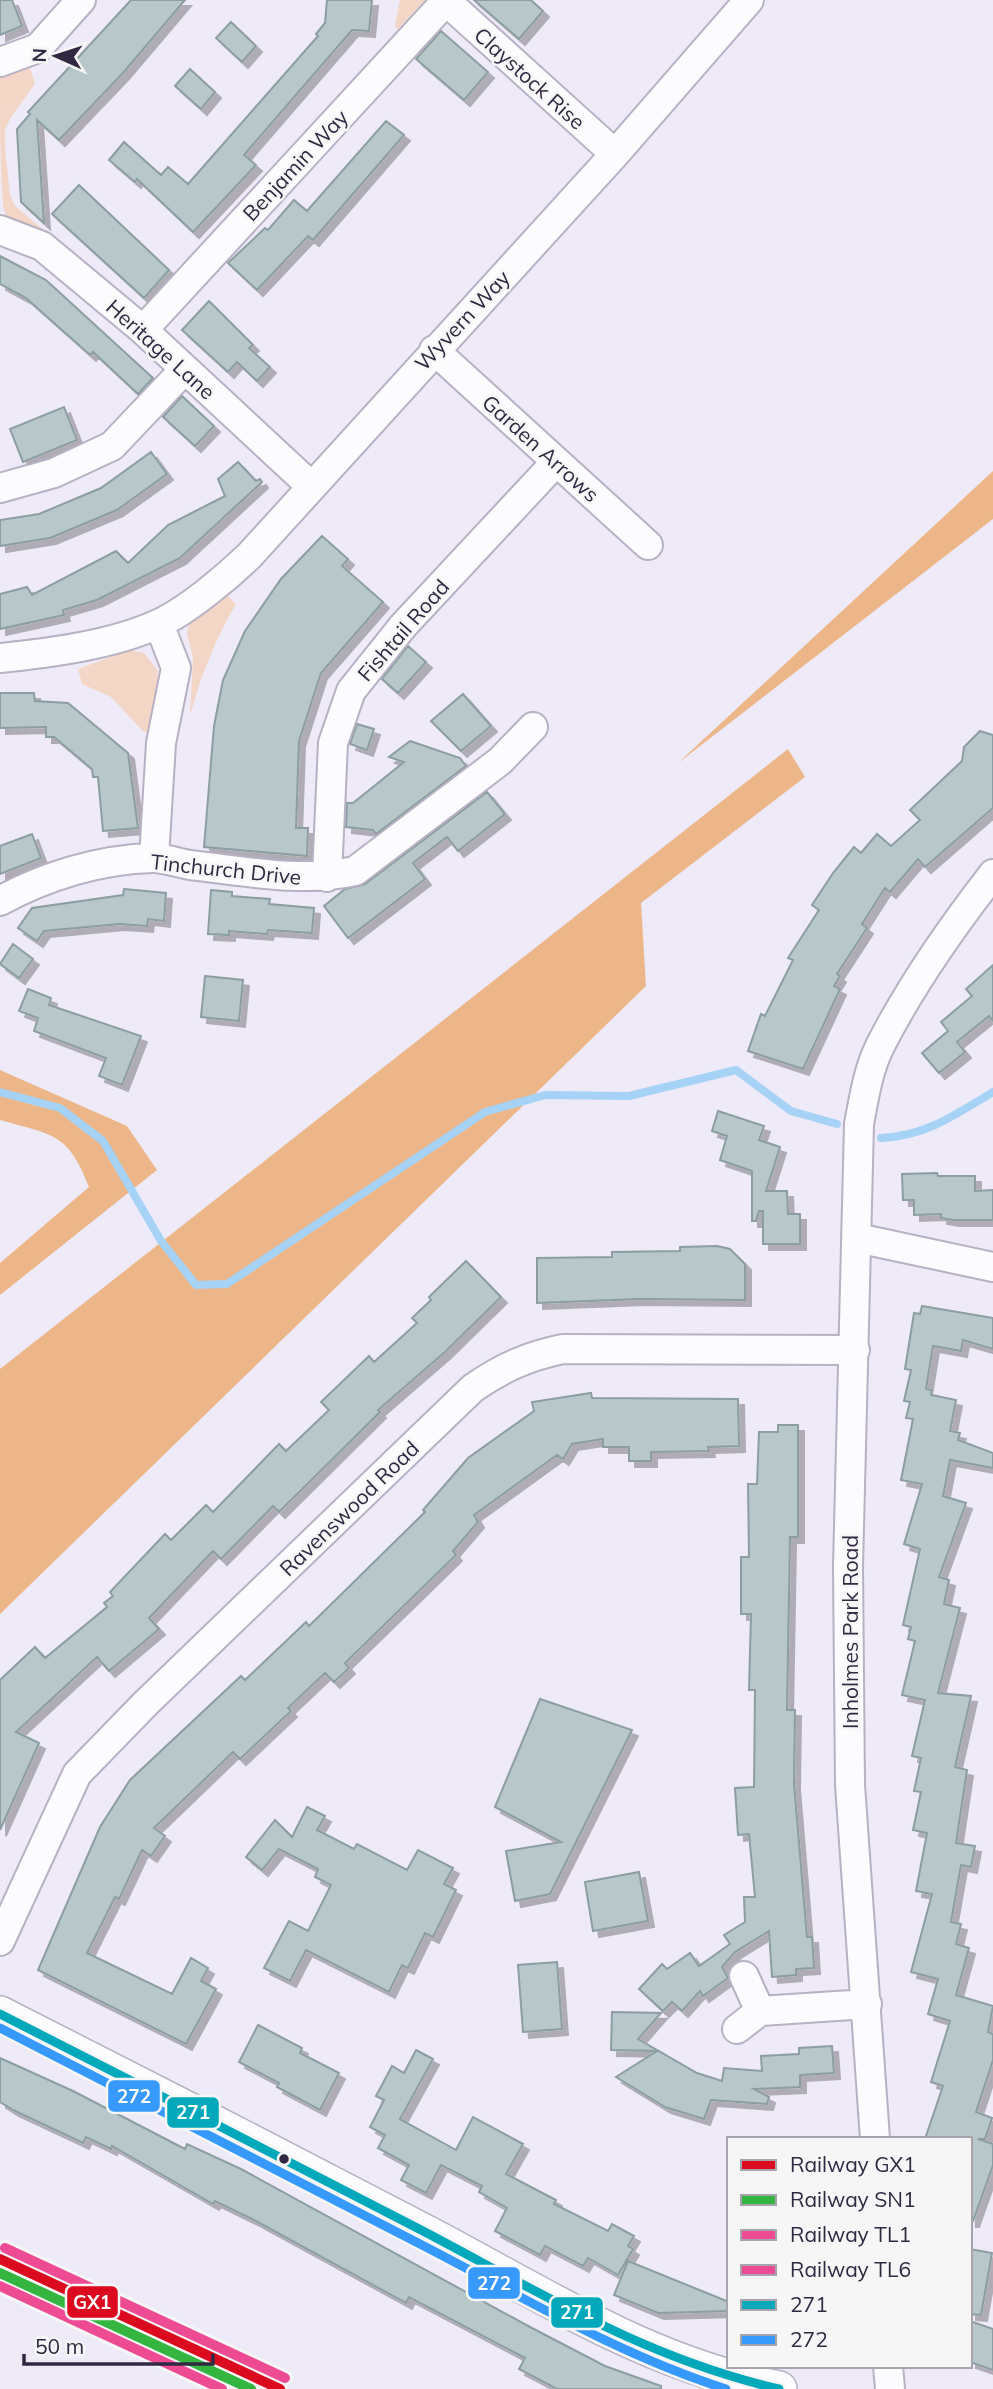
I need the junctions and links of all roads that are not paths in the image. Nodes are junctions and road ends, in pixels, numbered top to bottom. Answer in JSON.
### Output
{"nodes":[{"id":1,"x":81,"y":0,"type":"edge"},
{"id":2,"x":446,"y":0,"type":"edge"},
{"id":3,"x":749,"y":0,"type":"edge"},
{"id":4,"x":0,"y":62,"type":"edge"},
{"id":5,"x":615,"y":154,"type":"junction"},
{"id":6,"x":0,"y":230,"type":"edge"},
{"id":7,"x":143,"y":330,"type":"junction"},
{"id":8,"x":434,"y":350,"type":"junction"},
{"id":9,"x":184,"y":370,"type":"junction"},
{"id":10,"x":556,"y":462,"type":"junction"},
{"id":11,"x":311,"y":486,"type":"junction"},
{"id":12,"x":0,"y":488,"type":"edge"},
{"id":13,"x":648,"y":545,"type":"dead end"},
{"id":14,"x":159,"y":624,"type":"junction"},
{"id":15,"x":0,"y":658,"type":"edge"},
{"id":16,"x":533,"y":727,"type":"dead end"},
{"id":17,"x":154,"y":858,"type":"junction"},
{"id":18,"x":993,"y":874,"type":"edge"},
{"id":19,"x":327,"y":877,"type":"junction"},
{"id":20,"x":0,"y":901,"type":"edge"},
{"id":21,"x":857,"y":1238,"type":"junction"},
{"id":22,"x":993,"y":1266,"type":"edge"},
{"id":23,"x":855,"y":1350,"type":"junction"},
{"id":24,"x":0,"y":1941,"type":"edge"},
{"id":25,"x":744,"y":1976,"type":"dead end"},
{"id":26,"x":867,"y":2004,"type":"junction"},
{"id":27,"x":760,"y":2011,"type":"junction"},
{"id":28,"x":0,"y":2014,"type":"edge"},
{"id":29,"x":737,"y":2029,"type":"dead end"},
{"id":30,"x":875,"y":2137,"type":"edge"},
{"id":31,"x":888,"y":2368,"type":"edge"},
{"id":32,"x":779,"y":2389,"type":"edge"},
{"id":33,"x":890,"y":2389,"type":"edge"}],
"edges":[{"from":1,"to":4,"type":"street"},
{"from":2,"to":5,"type":"street","name":"Claystock Rise"},
{"from":2,"to":7,"type":"street","name":"Benjamin Way"},
{"from":3,"to":5,"type":"street","name":"Wyvern Way"},
{"from":5,"to":8,"type":"street","name":"Wyvern Way"},
{"from":6,"to":7,"type":"street","name":"Heritage Lane"},
{"from":7,"to":9,"type":"street","name":"Heritage Lane"},
{"from":8,"to":10,"type":"street","name":"Garden Arrows"},
{"from":8,"to":11,"type":"street","name":"Wyvern Way"},
{"from":9,"to":11,"type":"street","name":"Heritage Lane"},
{"from":9,"to":12,"type":"street"},
{"from":10,"to":13,"type":"street","name":"Garden Arrows"},
{"from":10,"to":19,"type":"street","name":"Fishtail Road"},
{"from":11,"to":14,"type":"street","name":"Wyvern Way"},
{"from":14,"to":15,"type":"street","name":"Wyvern Way"},
{"from":14,"to":17,"type":"street"},
{"from":16,"to":19,"type":"street","name":"Tinchurch Drive"},
{"from":17,"to":19,"type":"street","name":"Tinchurch Drive"},
{"from":17,"to":20,"type":"street","name":"Tinchurch Drive"},
{"from":18,"to":21,"type":"street","name":"Inholmes Park Road"},
{"from":21,"to":22,"type":"street"},
{"from":21,"to":23,"type":"street","name":"Inholmes Park Road"},
{"from":23,"to":24,"type":"street","name":"Ravenswood Road"},
{"from":23,"to":26,"type":"street","name":"Inholmes Park Road"},
{"from":25,"to":27,"type":"street"},
{"from":26,"to":27,"type":"street"},
{"from":26,"to":30,"type":"street","name":"Inholmes Park Road"},
{"from":27,"to":29,"type":"street"},
{"from":28,"to":32,"type":"street"},
{"from":31,"to":33,"type":"street"}]}
